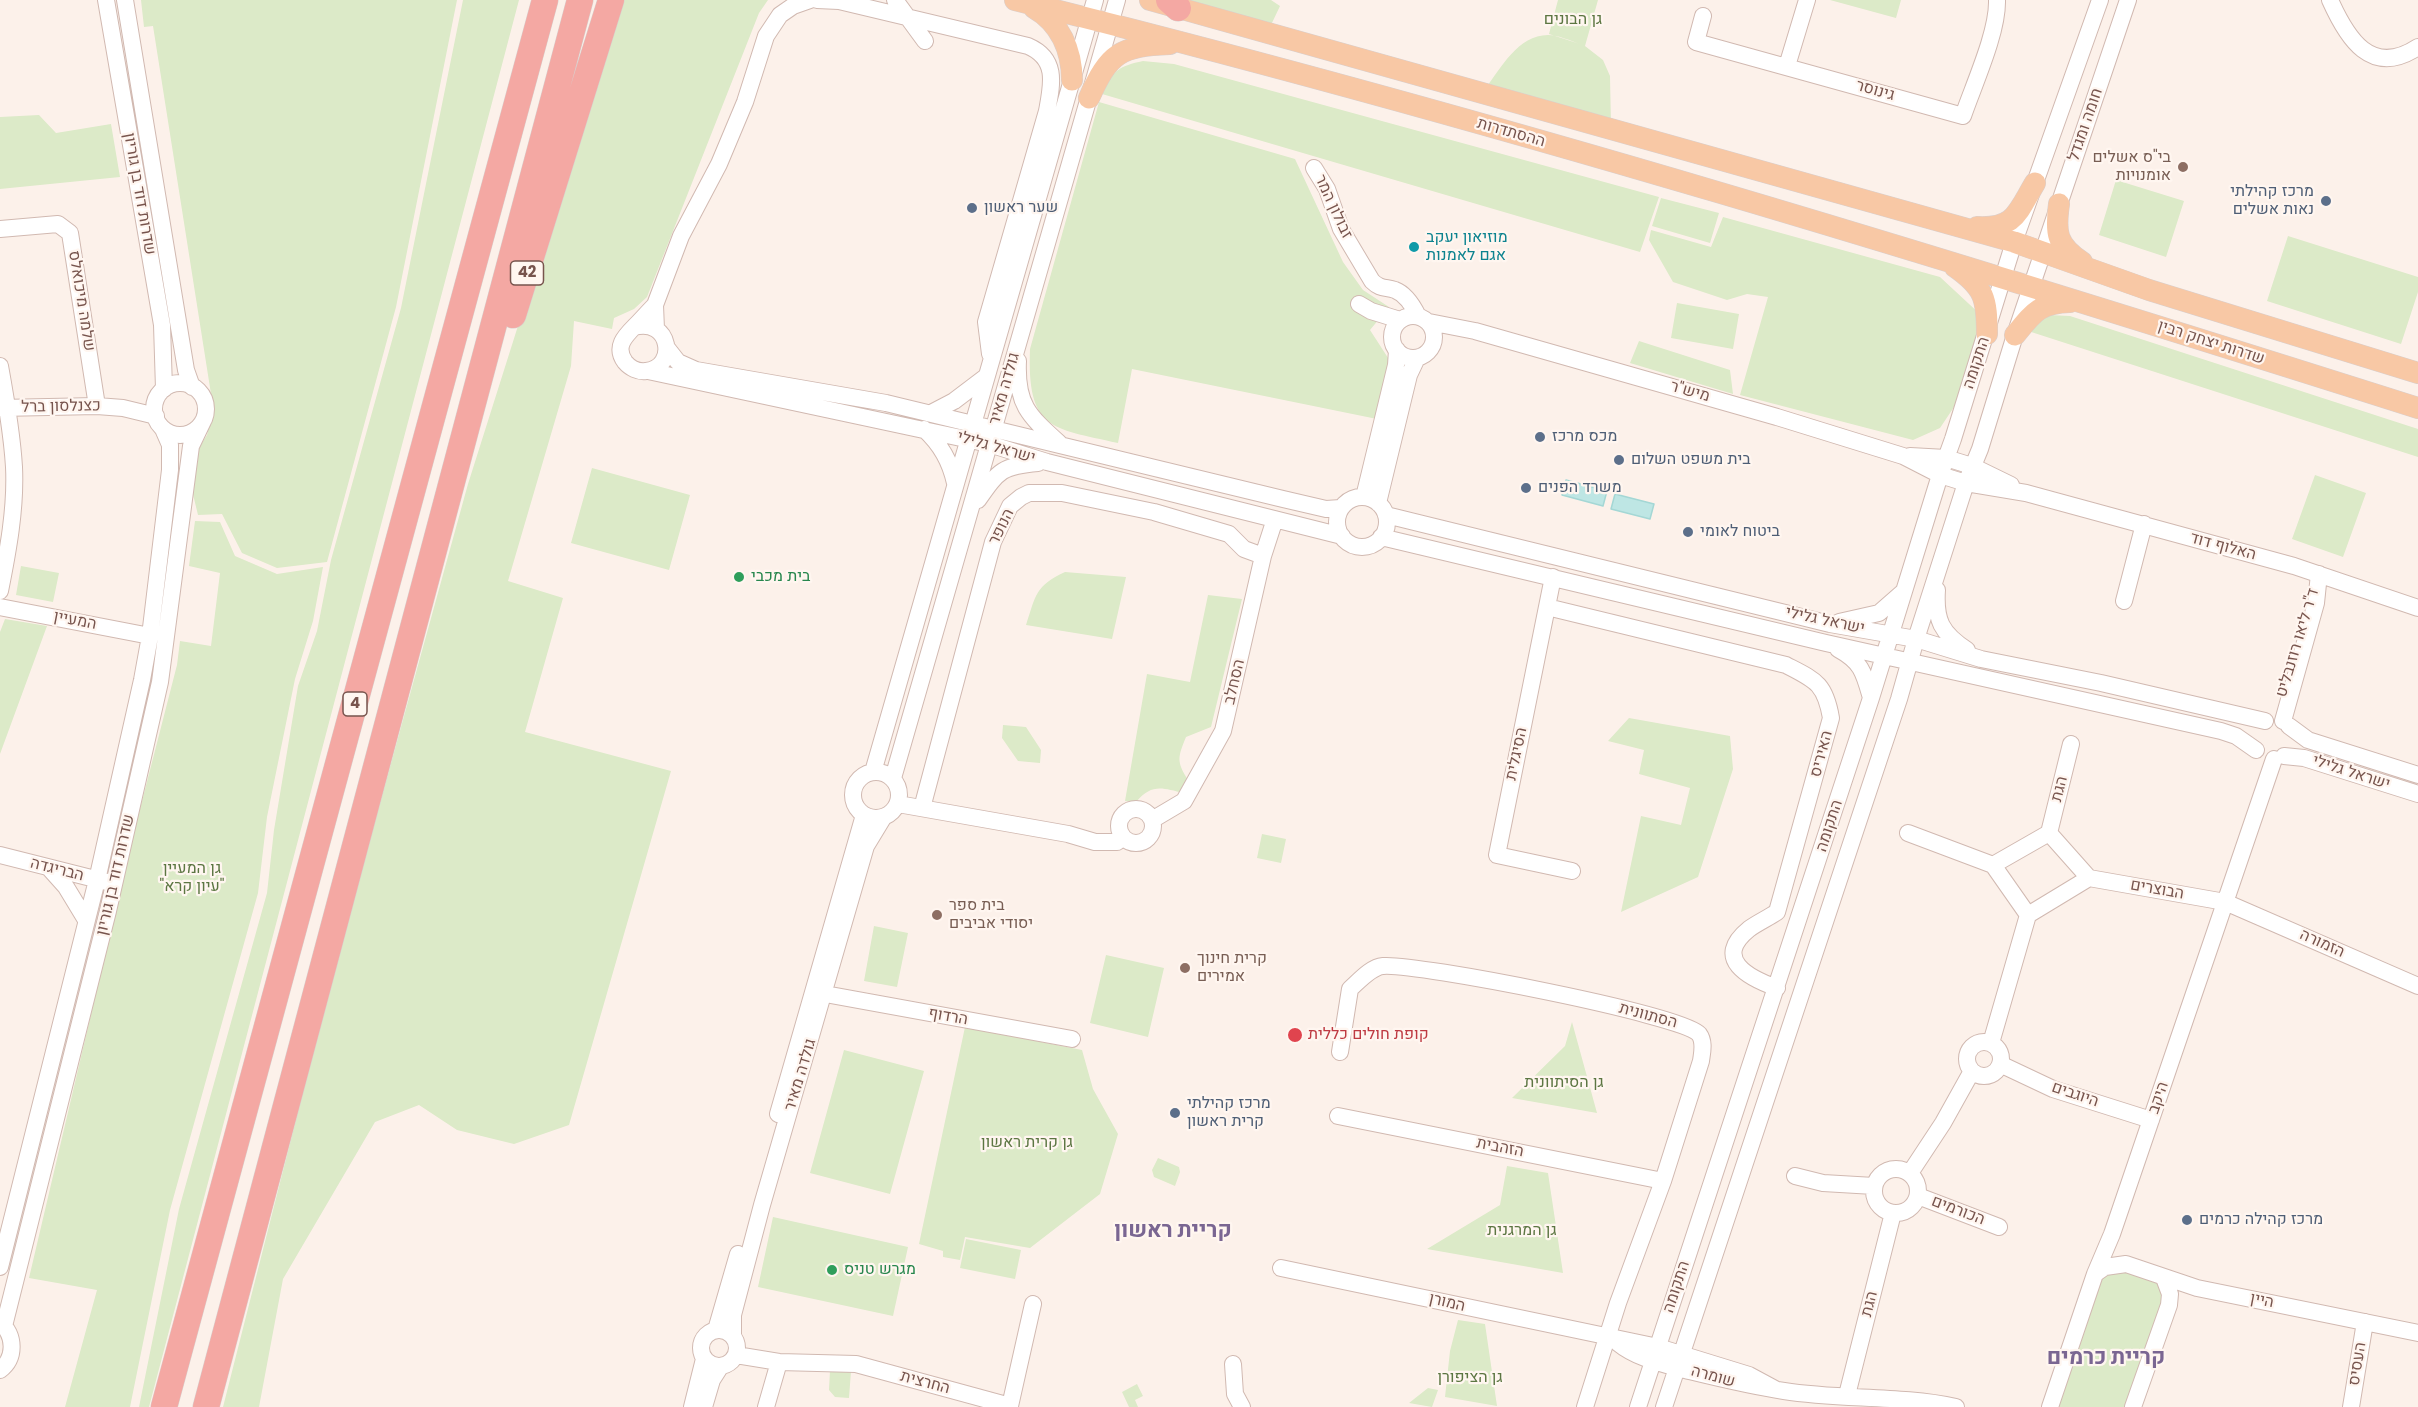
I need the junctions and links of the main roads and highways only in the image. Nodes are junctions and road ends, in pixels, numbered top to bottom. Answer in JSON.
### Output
{"nodes":[{"id":1,"x":545,"y":0,"type":"edge"},
{"id":2,"x":580,"y":0,"type":"edge"},
{"id":3,"x":611,"y":0,"type":"edge"},
{"id":4,"x":1149,"y":0,"type":"edge"},
{"id":5,"x":1017,"y":1,"type":"edge"},
{"id":6,"x":1173,"y":4,"type":"edge"},
{"id":7,"x":1098,"y":14,"type":"edge"},
{"id":8,"x":1189,"y":44,"type":"junction"},
{"id":9,"x":1072,"y":80,"type":"road end"},
{"id":10,"x":1089,"y":98,"type":"road end"},
{"id":11,"x":2035,"y":183,"type":"road end"},
{"id":12,"x":2059,"y":204,"type":"road end"},
{"id":13,"x":1950,"y":224,"type":"junction"},
{"id":14,"x":2014,"y":242,"type":"joint"},
{"id":15,"x":1945,"y":260,"type":"junction"},
{"id":16,"x":2095,"y":270,"type":"junction"},
{"id":17,"x":2004,"y":278,"type":"joint"},
{"id":18,"x":2078,"y":301,"type":"junction"},
{"id":19,"x":1987,"y":334,"type":"road end"},
{"id":20,"x":2015,"y":335,"type":"road end"},
{"id":21,"x":2418,"y":373,"type":"edge"},
{"id":22,"x":2418,"y":408,"type":"edge"},
{"id":23,"x":436,"y":543,"type":"junction"},
{"id":24,"x":164,"y":1407,"type":"edge"},
{"id":25,"x":206,"y":1407,"type":"edge"}],
"edges":[{"from":1,"to":24,"type":"highway","number":"4"},
{"from":2,"to":23,"type":"highway","number":"4"},
{"from":3,"to":23,"type":"highway","number":"42"},
{"from":4,"to":6,"type":"main road","name":"ההסתדרות"},
{"from":5,"to":7,"type":"main road","name":"ההסתדרות"},
{"from":5,"to":9,"type":"main road"},
{"from":6,"to":13,"type":"main road","name":"ההסתדרות"},
{"from":7,"to":8,"type":"main road","name":"ההסתדרות"},
{"from":8,"to":10,"type":"main road"},
{"from":8,"to":15,"type":"main road","name":"ההסתדרות"},
{"from":11,"to":13,"type":"main road"},
{"from":12,"to":16,"type":"main road"},
{"from":13,"to":14,"type":"main road","name":"ההסתדרות"},
{"from":14,"to":16,"type":"main road","name":"שדרות יצחק רבין"},
{"from":15,"to":17,"type":"main road","name":"ההסתדרות"},
{"from":15,"to":19,"type":"main road"},
{"from":16,"to":21,"type":"main road","name":"שדרות יצחק רבין"},
{"from":17,"to":18,"type":"main road","name":"שדרות יצחק רבין"},
{"from":18,"to":20,"type":"main road"},
{"from":18,"to":22,"type":"main road","name":"שדרות יצחק רבין"},
{"from":23,"to":25,"type":"highway","number":"4"}]}
